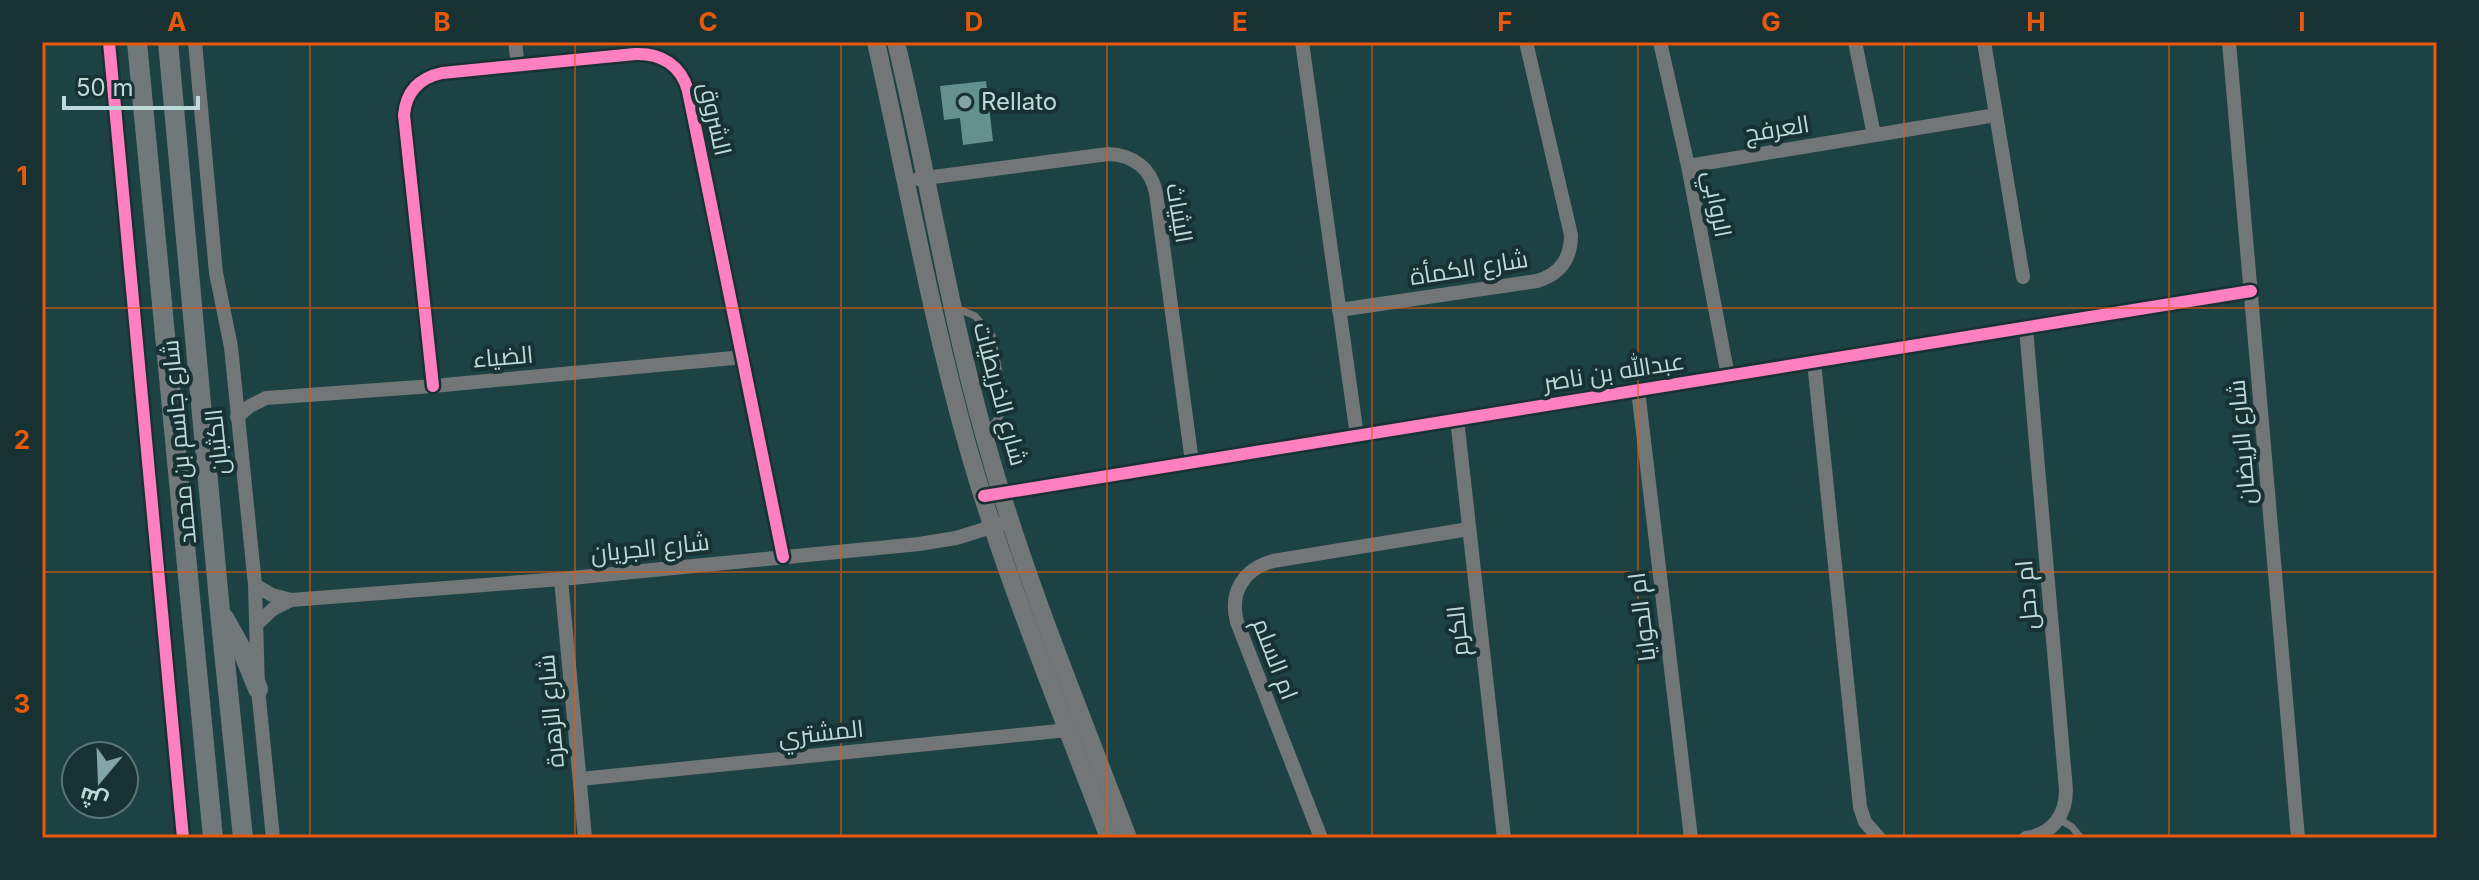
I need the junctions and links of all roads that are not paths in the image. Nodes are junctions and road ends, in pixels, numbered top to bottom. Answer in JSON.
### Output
{"nodes":[{"id":1,"x":137,"y":42,"type":"edge"},
{"id":2,"x":168,"y":42,"type":"edge"},
{"id":3,"x":195,"y":42,"type":"edge"},
{"id":4,"x":515,"y":42,"type":"edge"},
{"id":5,"x":876,"y":42,"type":"edge"},
{"id":6,"x":896,"y":42,"type":"edge"},
{"id":7,"x":1302,"y":42,"type":"edge"},
{"id":8,"x":1526,"y":42,"type":"edge"},
{"id":9,"x":1660,"y":42,"type":"edge"},
{"id":10,"x":1855,"y":42,"type":"edge"},
{"id":11,"x":1984,"y":42,"type":"edge"},
{"id":12,"x":2229,"y":42,"type":"edge"},
{"id":13,"x":518,"y":66,"type":"junction"},
{"id":14,"x":1996,"y":115,"type":"junction"},
{"id":15,"x":1874,"y":135,"type":"junction"},
{"id":16,"x":1688,"y":166,"type":"junction"},
{"id":17,"x":926,"y":178,"type":"junction"},
{"id":18,"x":906,"y":180,"type":"junction"},
{"id":19,"x":2023,"y":277,"type":"dead end"},
{"id":20,"x":2251,"y":291,"type":"junction"},
{"id":21,"x":952,"y":306,"type":"junction"},
{"id":22,"x":1339,"y":310,"type":"junction"},
{"id":23,"x":2026,"y":328,"type":"junction"},
{"id":24,"x":744,"y":357,"type":"junction"},
{"id":25,"x":1814,"y":362,"type":"junction"},
{"id":26,"x":1728,"y":376,"type":"junction"},
{"id":27,"x":233,"y":384,"type":"junction"},
{"id":28,"x":433,"y":386,"type":"junction"},
{"id":29,"x":1638,"y":390,"type":"junction"},
{"id":30,"x":266,"y":398,"type":"junction"},
{"id":31,"x":237,"y":417,"type":"junction"},
{"id":32,"x":1457,"y":419,"type":"junction"},
{"id":33,"x":984,"y":436,"type":"junction"},
{"id":34,"x":1357,"y":436,"type":"junction"},
{"id":35,"x":1192,"y":462,"type":"junction"},
{"id":36,"x":992,"y":494,"type":"junction"},
{"id":37,"x":1002,"y":524,"type":"junction"},
{"id":38,"x":1469,"y":529,"type":"junction"},
{"id":39,"x":783,"y":557,"type":"junction"},
{"id":40,"x":561,"y":579,"type":"junction"},
{"id":41,"x":255,"y":585,"type":"junction"},
{"id":42,"x":291,"y":600,"type":"junction"},
{"id":43,"x":220,"y":612,"type":"junction"},
{"id":44,"x":258,"y":623,"type":"junction"},
{"id":45,"x":258,"y":689,"type":"junction"},
{"id":46,"x":1068,"y":730,"type":"junction"},
{"id":47,"x":580,"y":779,"type":"junction"},
{"id":48,"x":2059,"y":819,"type":"junction"},
{"id":49,"x":1317,"y":837,"type":"edge"},
{"id":50,"x":213,"y":838,"type":"edge"},
{"id":51,"x":243,"y":838,"type":"edge"},
{"id":52,"x":273,"y":838,"type":"edge"},
{"id":53,"x":585,"y":838,"type":"edge"},
{"id":54,"x":1109,"y":838,"type":"edge"},
{"id":55,"x":1128,"y":838,"type":"edge"},
{"id":56,"x":1504,"y":838,"type":"edge"},
{"id":57,"x":1691,"y":838,"type":"edge"},
{"id":58,"x":1879,"y":838,"type":"edge"},
{"id":59,"x":2026,"y":838,"type":"edge"},
{"id":60,"x":2081,"y":838,"type":"edge"},
{"id":61,"x":2298,"y":838,"type":"edge"}],
"edges":[{"from":1,"to":50,"type":"main road","name":"شارع جاسم بن محمد"},
{"from":2,"to":43,"type":"main road","name":"شارع جاسم بن محمد"},
{"from":3,"to":27,"type":"street","name":"الكثبان"},
{"from":4,"to":13,"type":"street"},
{"from":5,"to":18,"type":"street","name":"شارع الخريطيات"},
{"from":6,"to":17,"type":"street","name":"شارع الخريطيات"},
{"from":7,"to":22,"type":"street"},
{"from":8,"to":22,"type":"street","name":"شارع الكمأة"},
{"from":9,"to":16,"type":"street","name":"الروابي"},
{"from":10,"to":15,"type":"street"},
{"from":11,"to":14,"type":"street"},
{"from":12,"to":20,"type":"street","name":"شارع الريضان"},
{"from":13,"to":24,"type":"street","name":"الشروق"},
{"from":13,"to":28,"type":"street","name":"الشروق"},
{"from":14,"to":15,"type":"street","name":"العرفج"},
{"from":14,"to":19,"type":"street"},
{"from":15,"to":16,"type":"street","name":"العرفج"},
{"from":16,"to":26,"type":"street","name":"الروابي"},
{"from":17,"to":18,"type":"street","name":"اليثياث"},
{"from":17,"to":21,"type":"street","name":"شارع الخريطيات"},
{"from":17,"to":35,"type":"street","name":"اليثياث"},
{"from":18,"to":36,"type":"street","name":"شارع الخريطيات"},
{"from":20,"to":23,"type":"street","name":"عبدالله بن ناصر"},
{"from":20,"to":61,"type":"street","name":"شارع الريضان"},
{"from":21,"to":33,"type":"street","name":"شارع الخريطيات"},
{"from":21,"to":33,"type":"lane"},
{"from":22,"to":34,"type":"street"},
{"from":23,"to":25,"type":"street","name":"عبدالله بن ناصر"},
{"from":23,"to":48,"type":"street","name":"ام دحل"},
{"from":24,"to":28,"type":"street","name":"الضياء"},
{"from":24,"to":39,"type":"street","name":"الشروق"},
{"from":25,"to":26,"type":"street","name":"عبدالله بن ناصر"},
{"from":25,"to":58,"type":"street"},
{"from":26,"to":29,"type":"street","name":"عبدالله بن ناصر"},
{"from":27,"to":30,"type":"street","name":"الضياء"},
{"from":27,"to":31,"type":"street","name":"الكثبان"},
{"from":28,"to":30,"type":"street","name":"الضياء"},
{"from":29,"to":32,"type":"street","name":"عبدالله بن ناصر"},
{"from":29,"to":57,"type":"street","name":"ام الحوايا"},
{"from":30,"to":31,"type":"street","name":"الضياء"},
{"from":31,"to":41,"type":"street","name":"الكثبان"},
{"from":32,"to":34,"type":"street","name":"عبدالله بن ناصر"},
{"from":32,"to":38,"type":"street","name":"الكرم"},
{"from":33,"to":36,"type":"street","name":"شارع الخريطيات"},
{"from":34,"to":35,"type":"street","name":"عبدالله بن ناصر"},
{"from":35,"to":36,"type":"street","name":"عبدالله بن ناصر"},
{"from":36,"to":37,"type":"street","name":"شارع الخريطيات"},
{"from":37,"to":39,"type":"street","name":"شارع الجريان"},
{"from":37,"to":46,"type":"street","name":"شارع الخريطيات"},
{"from":37,"to":55,"type":"street","name":"شارع الخريطيات"},
{"from":38,"to":49,"type":"street","name":"ام السلم"},
{"from":38,"to":56,"type":"street","name":"الكرم"},
{"from":39,"to":40,"type":"street","name":"شارع الجريان"},
{"from":40,"to":42,"type":"street","name":"شارع الجريان"},
{"from":40,"to":47,"type":"street","name":"شارع الزهرة"},
{"from":41,"to":42,"type":"street","name":"شارع الجريان"},
{"from":41,"to":44,"type":"street","name":"الكثبان"},
{"from":42,"to":44,"type":"street"},
{"from":43,"to":45,"type":"main road"},
{"from":43,"to":51,"type":"main road","name":"شارع جاسم بن محمد"},
{"from":44,"to":45,"type":"street","name":"الكثبان"},
{"from":45,"to":52,"type":"street","name":"الكثبان"},
{"from":46,"to":47,"type":"street","name":"المشتري"},
{"from":46,"to":54,"type":"street","name":"شارع الخريطيات"},
{"from":47,"to":53,"type":"street","name":"شارع الزهرة"},
{"from":48,"to":59,"type":"street"},
{"from":48,"to":60,"type":"lane"}]}
